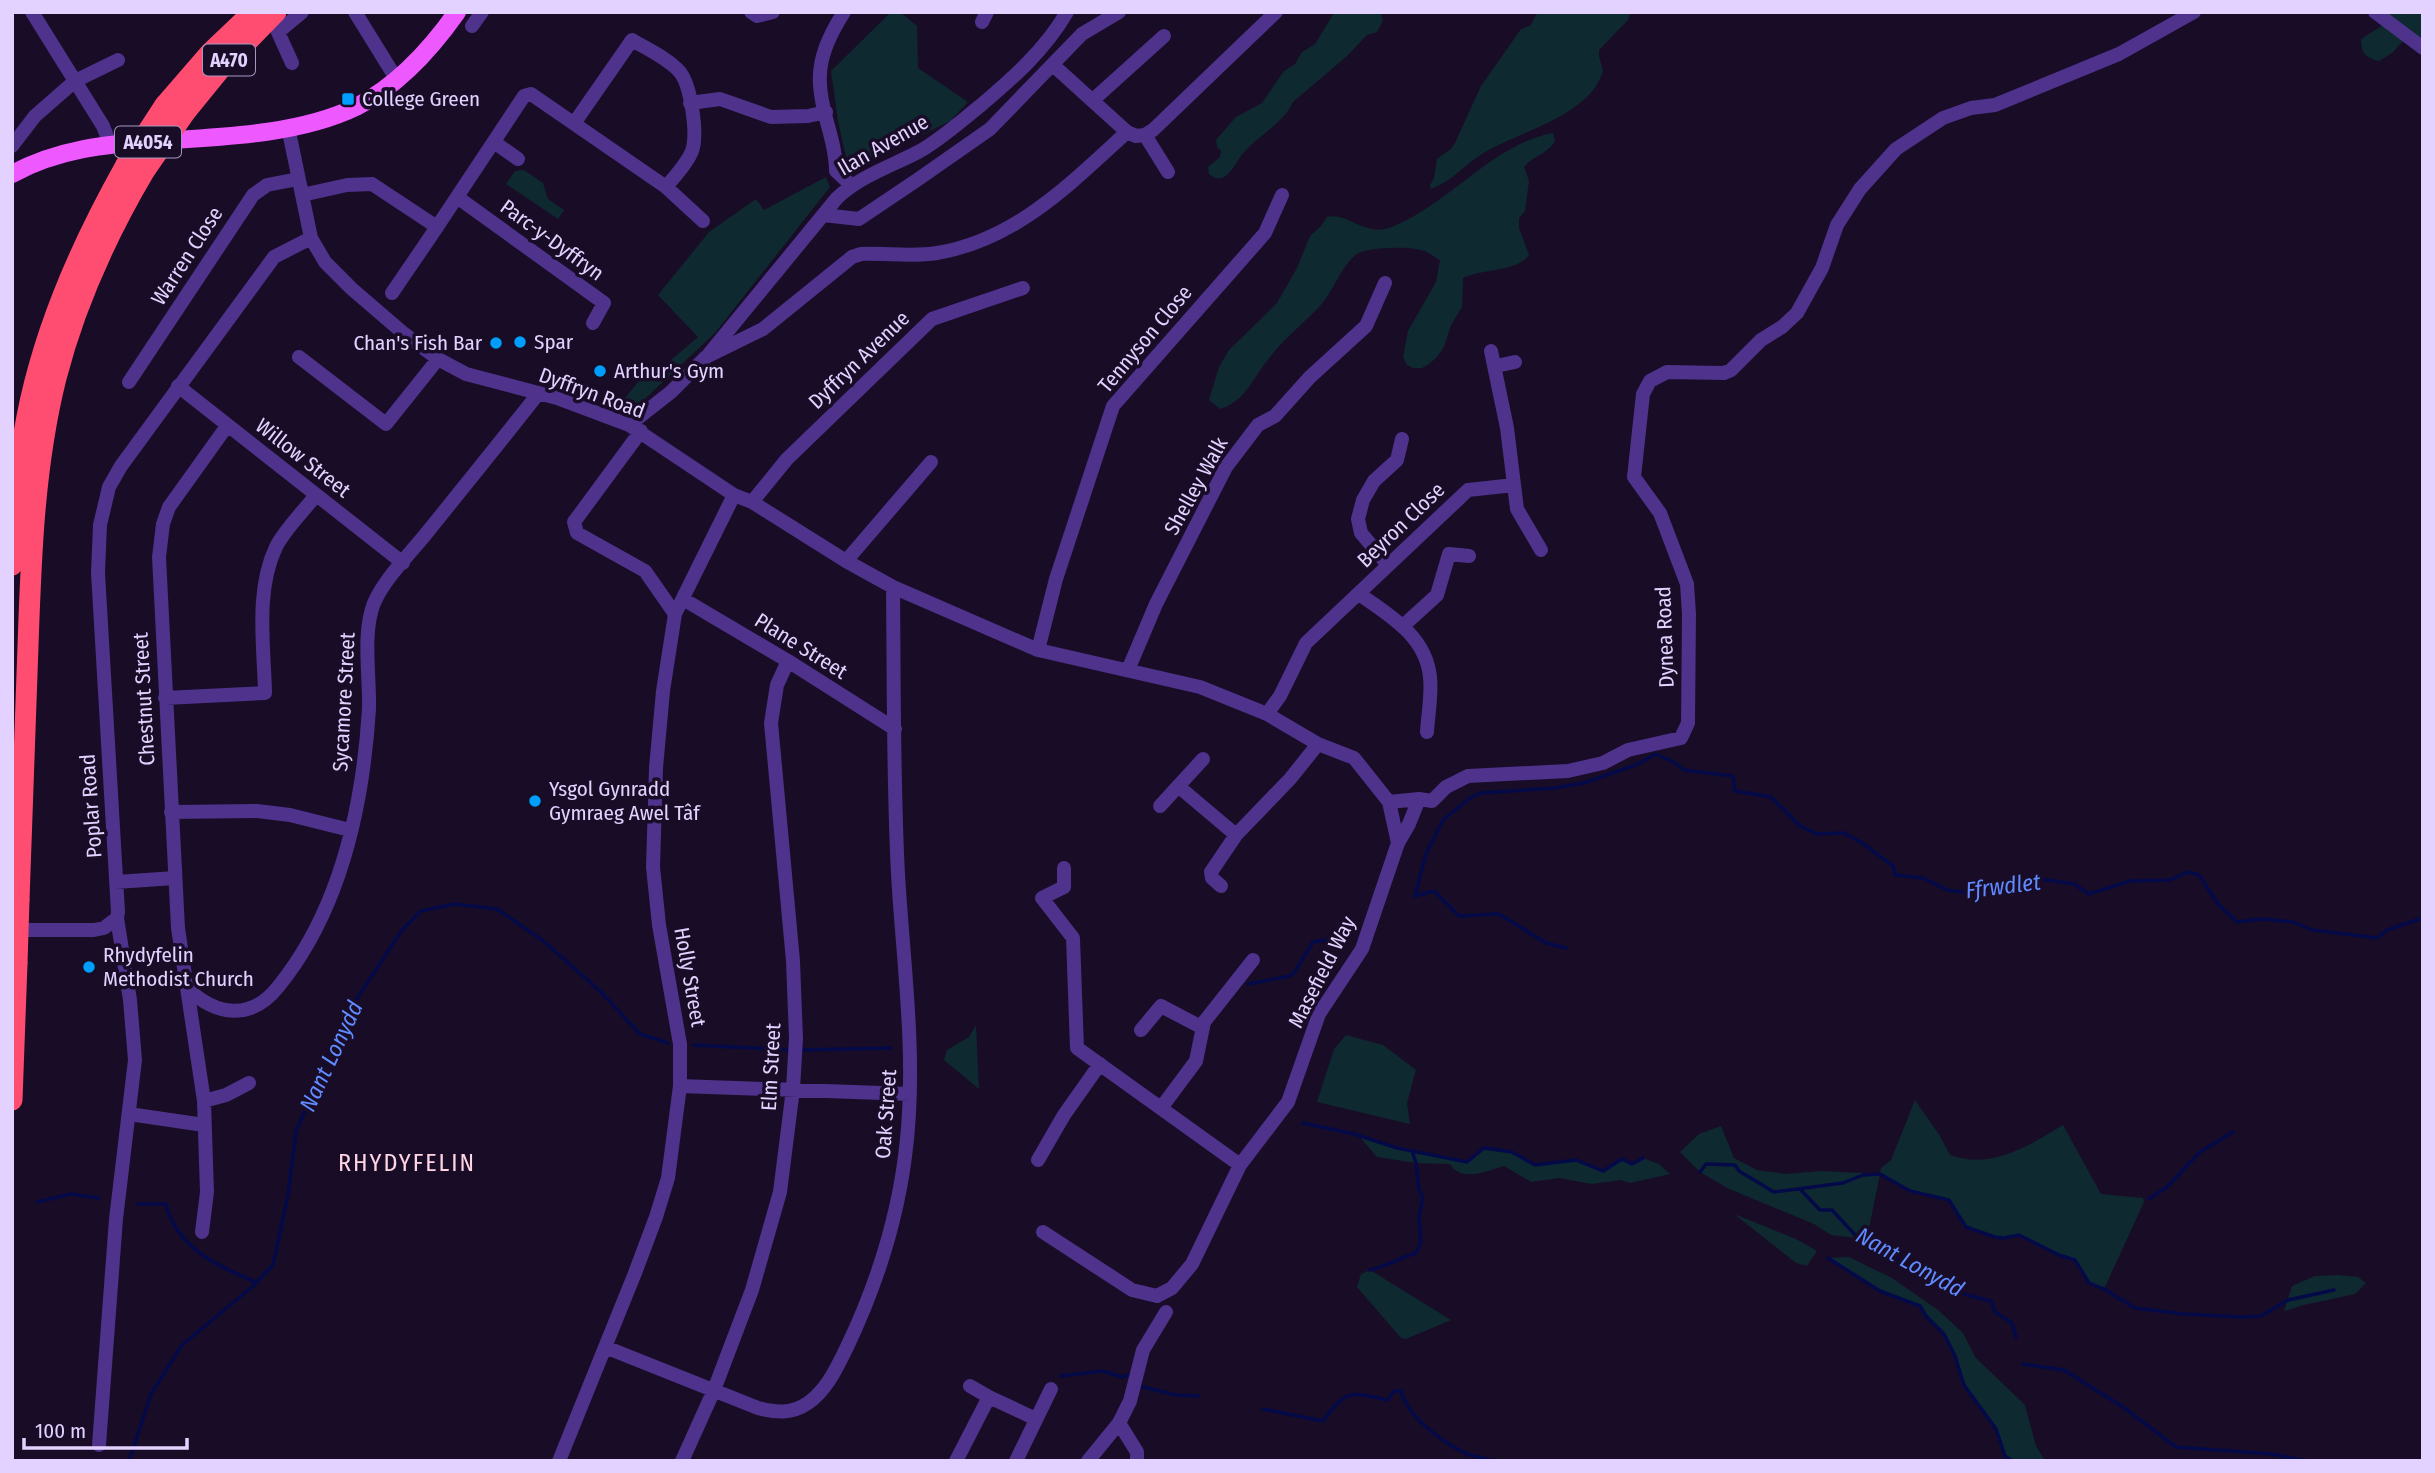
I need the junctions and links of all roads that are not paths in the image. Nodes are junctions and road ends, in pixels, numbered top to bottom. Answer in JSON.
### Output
{"nodes":[{"id":1,"x":32,"y":12,"type":"edge"},
{"id":2,"x":253,"y":12,"type":"edge"},
{"id":3,"x":276,"y":12,"type":"edge"},
{"id":4,"x":302,"y":12,"type":"edge"},
{"id":5,"x":355,"y":12,"type":"edge"},
{"id":6,"x":457,"y":12,"type":"edge"},
{"id":7,"x":482,"y":12,"type":"edge"},
{"id":8,"x":751,"y":12,"type":"edge"},
{"id":9,"x":773,"y":12,"type":"edge"},
{"id":10,"x":844,"y":12,"type":"edge"},
{"id":11,"x":1067,"y":12,"type":"edge"},
{"id":12,"x":1119,"y":12,"type":"edge"},
{"id":13,"x":1276,"y":12,"type":"edge"},
{"id":14,"x":2194,"y":12,"type":"edge"},
{"id":15,"x":2375,"y":12,"type":"edge"},
{"id":16,"x":472,"y":26,"type":"dead end"},
{"id":17,"x":1164,"y":36,"type":"dead end"},
{"id":18,"x":2423,"y":48,"type":"edge"},
{"id":19,"x":118,"y":60,"type":"dead end"},
{"id":20,"x":292,"y":62,"type":"dead end"},
{"id":21,"x":1052,"y":65,"type":"junction"},
{"id":22,"x":397,"y":79,"type":"junction"},
{"id":23,"x":75,"y":81,"type":"junction"},
{"id":24,"x":1093,"y":100,"type":"junction"},
{"id":25,"x":690,"y":103,"type":"junction"},
{"id":26,"x":826,"y":111,"type":"junction"},
{"id":27,"x":575,"y":122,"type":"junction"},
{"id":28,"x":288,"y":127,"type":"junction"},
{"id":29,"x":1126,"y":132,"type":"junction"},
{"id":30,"x":1145,"y":135,"type":"junction"},
{"id":31,"x":494,"y":142,"type":"junction"},
{"id":32,"x":110,"y":144,"type":"junction"},
{"id":33,"x":12,"y":146,"type":"edge"},
{"id":34,"x":518,"y":159,"type":"dead end"},
{"id":35,"x":135,"y":167,"type":"junction"},
{"id":36,"x":1168,"y":172,"type":"dead end"},
{"id":37,"x":12,"y":174,"type":"edge"},
{"id":38,"x":298,"y":179,"type":"junction"},
{"id":39,"x":850,"y":185,"type":"junction"},
{"id":40,"x":666,"y":187,"type":"junction"},
{"id":41,"x":302,"y":195,"type":"junction"},
{"id":42,"x":1282,"y":195,"type":"dead end"},
{"id":43,"x":457,"y":197,"type":"junction"},
{"id":44,"x":823,"y":215,"type":"junction"},
{"id":45,"x":704,"y":221,"type":"dead end"},
{"id":46,"x":437,"y":227,"type":"junction"},
{"id":47,"x":312,"y":238,"type":"junction"},
{"id":48,"x":1385,"y":284,"type":"dead end"},
{"id":49,"x":1023,"y":288,"type":"dead end"},
{"id":50,"x":392,"y":293,"type":"dead end"},
{"id":51,"x":593,"y":323,"type":"dead end"},
{"id":52,"x":1491,"y":351,"type":"dead end"},
{"id":53,"x":299,"y":357,"type":"dead end"},
{"id":54,"x":706,"y":357,"type":"junction"},
{"id":55,"x":438,"y":359,"type":"junction"},
{"id":56,"x":1516,"y":362,"type":"dead end"},
{"id":57,"x":1496,"y":366,"type":"junction"},
{"id":58,"x":129,"y":382,"type":"dead end"},
{"id":59,"x":177,"y":386,"type":"junction"},
{"id":60,"x":538,"y":394,"type":"junction"},
{"id":61,"x":227,"y":426,"type":"junction"},
{"id":62,"x":635,"y":428,"type":"junction"},
{"id":63,"x":1402,"y":439,"type":"dead end"},
{"id":64,"x":931,"y":462,"type":"dead end"},
{"id":65,"x":1514,"y":485,"type":"junction"},
{"id":66,"x":316,"y":495,"type":"junction"},
{"id":67,"x":734,"y":495,"type":"junction"},
{"id":68,"x":751,"y":502,"type":"junction"},
{"id":69,"x":1541,"y":550,"type":"dead end"},
{"id":70,"x":1469,"y":556,"type":"dead end"},
{"id":71,"x":846,"y":561,"type":"junction"},
{"id":72,"x":403,"y":563,"type":"junction"},
{"id":73,"x":12,"y":565,"type":"edge"},
{"id":74,"x":1388,"y":565,"type":"junction"},
{"id":75,"x":893,"y":587,"type":"junction"},
{"id":76,"x":1359,"y":594,"type":"junction"},
{"id":77,"x":684,"y":599,"type":"junction"},
{"id":78,"x":675,"y":614,"type":"junction"},
{"id":79,"x":1404,"y":625,"type":"junction"},
{"id":80,"x":1038,"y":650,"type":"junction"},
{"id":81,"x":788,"y":661,"type":"junction"},
{"id":82,"x":1128,"y":670,"type":"junction"},
{"id":83,"x":165,"y":698,"type":"junction"},
{"id":84,"x":1267,"y":714,"type":"junction"},
{"id":85,"x":1432,"y":725,"type":"dead end"},
{"id":86,"x":895,"y":729,"type":"junction"},
{"id":87,"x":1318,"y":744,"type":"junction"},
{"id":88,"x":1203,"y":759,"type":"dead end"},
{"id":89,"x":1178,"y":786,"type":"junction"},
{"id":90,"x":1419,"y":799,"type":"junction"},
{"id":91,"x":1389,"y":802,"type":"junction"},
{"id":92,"x":1160,"y":806,"type":"dead end"},
{"id":93,"x":171,"y":812,"type":"junction"},
{"id":94,"x":351,"y":830,"type":"junction"},
{"id":95,"x":1236,"y":835,"type":"junction"},
{"id":96,"x":1398,"y":843,"type":"junction"},
{"id":97,"x":1065,"y":868,"type":"dead end"},
{"id":98,"x":175,"y":878,"type":"junction"},
{"id":99,"x":117,"y":882,"type":"junction"},
{"id":100,"x":1221,"y":886,"type":"dead end"},
{"id":101,"x":117,"y":918,"type":"junction"},
{"id":102,"x":12,"y":930,"type":"edge"},
{"id":103,"x":1252,"y":960,"type":"dead end"},
{"id":104,"x":187,"y":988,"type":"junction"},
{"id":105,"x":1203,"y":1028,"type":"junction"},
{"id":106,"x":1141,"y":1030,"type":"dead end"},
{"id":107,"x":1100,"y":1064,"type":"junction"},
{"id":108,"x":249,"y":1083,"type":"dead end"},
{"id":109,"x":680,"y":1086,"type":"junction"},
{"id":110,"x":793,"y":1089,"type":"junction"},
{"id":111,"x":910,"y":1094,"type":"junction"},
{"id":112,"x":12,"y":1100,"type":"edge"},
{"id":113,"x":204,"y":1101,"type":"junction"},
{"id":114,"x":1161,"y":1108,"type":"junction"},
{"id":115,"x":129,"y":1114,"type":"junction"},
{"id":116,"x":204,"y":1125,"type":"junction"},
{"id":117,"x":1038,"y":1160,"type":"dead end"},
{"id":118,"x":1240,"y":1165,"type":"junction"},
{"id":119,"x":202,"y":1232,"type":"dead end"},
{"id":120,"x":1043,"y":1233,"type":"dead end"},
{"id":121,"x":1166,"y":1312,"type":"dead end"},
{"id":122,"x":605,"y":1347,"type":"junction"},
{"id":123,"x":970,"y":1386,"type":"dead end"},
{"id":124,"x":1051,"y":1389,"type":"dead end"},
{"id":125,"x":714,"y":1390,"type":"junction"},
{"id":126,"x":989,"y":1397,"type":"junction"},
{"id":127,"x":1036,"y":1419,"type":"junction"},
{"id":128,"x":1119,"y":1423,"type":"junction"},
{"id":129,"x":99,"y":1446,"type":"dead end"},
{"id":130,"x":559,"y":1461,"type":"edge"},
{"id":131,"x":682,"y":1461,"type":"edge"},
{"id":132,"x":956,"y":1461,"type":"edge"},
{"id":133,"x":1016,"y":1461,"type":"edge"},
{"id":134,"x":1088,"y":1461,"type":"edge"},
{"id":135,"x":1137,"y":1461,"type":"edge"}],
"edges":[{"from":1,"to":23,"type":"street"},
{"from":2,"to":35,"type":"highway","number":"A470","bridge":true},
{"from":3,"to":35,"type":"highway","number":"A470","bridge":true},
{"from":4,"to":20,"type":"street"},
{"from":5,"to":22,"type":"street"},
{"from":6,"to":22,"type":"main road","number":"A4054"},
{"from":7,"to":16,"type":"street"},
{"from":8,"to":9,"type":"street"},
{"from":10,"to":26,"type":"street"},
{"from":11,"to":39,"type":"street","name":"Ilan Avenue"},
{"from":12,"to":21,"type":"street"},
{"from":13,"to":30,"type":"street"},
{"from":14,"to":90,"type":"street","name":"Dynea Road"},
{"from":15,"to":18,"type":"street"},
{"from":17,"to":24,"type":"street"},
{"from":19,"to":23,"type":"street"},
{"from":21,"to":24,"type":"street"},
{"from":21,"to":44,"type":"street"},
{"from":22,"to":28,"type":"main road","number":"A4054"},
{"from":23,"to":32,"type":"street"},
{"from":23,"to":33,"type":"street"},
{"from":24,"to":29,"type":"street"},
{"from":25,"to":26,"type":"street"},
{"from":25,"to":27,"type":"street"},
{"from":25,"to":40,"type":"street"},
{"from":26,"to":39,"type":"street"},
{"from":27,"to":31,"type":"street"},
{"from":27,"to":40,"type":"street"},
{"from":28,"to":32,"type":"main road","number":"A4054"},
{"from":28,"to":38,"type":"street","name":"Dyffryn Road"},
{"from":29,"to":30,"type":"street"},
{"from":29,"to":54,"type":"street"},
{"from":30,"to":36,"type":"street"},
{"from":31,"to":34,"type":"street"},
{"from":31,"to":43,"type":"street"},
{"from":32,"to":37,"type":"main road","number":"A4054"},
{"from":35,"to":73,"type":"highway","number":"A470"},
{"from":35,"to":112,"type":"highway","number":"A470","bridge":true},
{"from":38,"to":41,"type":"street","name":"Dyffryn Road"},
{"from":38,"to":58,"type":"street","name":"Warren Close"},
{"from":39,"to":44,"type":"street","name":"Ilan Avenue"},
{"from":40,"to":45,"type":"street"},
{"from":41,"to":46,"type":"street"},
{"from":41,"to":47,"type":"street","name":"Dyffryn Road"},
{"from":42,"to":80,"type":"street","name":"Tennyson Close"},
{"from":43,"to":46,"type":"street"},
{"from":43,"to":51,"type":"street","name":"Parc-y-Dyffryn"},
{"from":44,"to":54,"type":"street","name":"Ilan Avenue"},
{"from":46,"to":50,"type":"street"},
{"from":47,"to":55,"type":"street","name":"Dyffryn Road"},
{"from":47,"to":59,"type":"street","name":"Poplar Road"},
{"from":48,"to":82,"type":"street","name":"Shelley Walk"},
{"from":49,"to":68,"type":"street","name":"Dyffryn Avenue"},
{"from":52,"to":57,"type":"street"},
{"from":53,"to":55,"type":"street"},
{"from":54,"to":62,"type":"street"},
{"from":55,"to":60,"type":"street","name":"Dyffryn Road"},
{"from":56,"to":57,"type":"street"},
{"from":57,"to":65,"type":"street"},
{"from":59,"to":61,"type":"street","name":"Willow Street"},
{"from":59,"to":99,"type":"street","name":"Poplar Road"},
{"from":60,"to":62,"type":"street","name":"Dyffryn Road"},
{"from":60,"to":72,"type":"street","name":"Sycamore Street"},
{"from":61,"to":66,"type":"street","name":"Willow Street"},
{"from":61,"to":83,"type":"street","name":"Chestnut Street"},
{"from":62,"to":67,"type":"street","name":"Dyffryn Road"},
{"from":62,"to":78,"type":"street"},
{"from":63,"to":74,"type":"street"},
{"from":64,"to":71,"type":"street"},
{"from":65,"to":69,"type":"street"},
{"from":65,"to":74,"type":"street","name":"Beyron Close"},
{"from":66,"to":72,"type":"street","name":"Willow Street"},
{"from":66,"to":83,"type":"street"},
{"from":67,"to":68,"type":"street","name":"Dyffryn Road"},
{"from":67,"to":77,"type":"street","name":"Holly Street"},
{"from":68,"to":71,"type":"street","name":"Dyffryn Road"},
{"from":70,"to":79,"type":"street"},
{"from":71,"to":75,"type":"street","name":"Dyffryn Road"},
{"from":72,"to":94,"type":"street","name":"Sycamore Street"},
{"from":74,"to":76,"type":"street","name":"Beyron Close"},
{"from":75,"to":80,"type":"street","name":"Dyffryn Road"},
{"from":75,"to":86,"type":"street","name":"Oak Street"},
{"from":76,"to":79,"type":"street"},
{"from":76,"to":84,"type":"street","name":"Beyron Close"},
{"from":77,"to":78,"type":"street","name":"Holly Street"},
{"from":77,"to":81,"type":"street","name":"Plane Street"},
{"from":78,"to":109,"type":"street","name":"Holly Street"},
{"from":79,"to":85,"type":"street"},
{"from":80,"to":82,"type":"street"},
{"from":81,"to":86,"type":"street","name":"Plane Street"},
{"from":81,"to":110,"type":"street","name":"Elm Street"},
{"from":82,"to":84,"type":"street"},
{"from":83,"to":93,"type":"street","name":"Chestnut Street"},
{"from":84,"to":87,"type":"street"},
{"from":86,"to":111,"type":"street","name":"Oak Street"},
{"from":87,"to":91,"type":"street"},
{"from":87,"to":95,"type":"street"},
{"from":88,"to":89,"type":"street"},
{"from":89,"to":92,"type":"street"},
{"from":89,"to":95,"type":"street"},
{"from":90,"to":91,"type":"street","name":"Dynea Road"},
{"from":90,"to":96,"type":"street","name":"Masefield Way"},
{"from":91,"to":96,"type":"street"},
{"from":93,"to":94,"type":"street"},
{"from":93,"to":98,"type":"street","name":"Chestnut Street"},
{"from":94,"to":104,"type":"street","name":"Sycamore Street"},
{"from":95,"to":100,"type":"street"},
{"from":96,"to":118,"type":"street","name":"Masefield Way"},
{"from":97,"to":107,"type":"street"},
{"from":98,"to":99,"type":"street"},
{"from":98,"to":104,"type":"street","name":"Chestnut Street"},
{"from":99,"to":101,"type":"street","name":"Poplar Road"},
{"from":101,"to":102,"type":"street"},
{"from":101,"to":115,"type":"street","name":"Poplar Road"},
{"from":103,"to":105,"type":"street"},
{"from":104,"to":113,"type":"street","name":"Chestnut Street"},
{"from":105,"to":106,"type":"street"},
{"from":105,"to":114,"type":"street"},
{"from":107,"to":114,"type":"street"},
{"from":107,"to":117,"type":"street"},
{"from":108,"to":113,"type":"street"},
{"from":109,"to":110,"type":"street"},
{"from":109,"to":122,"type":"street","name":"Holly Street"},
{"from":110,"to":111,"type":"street"},
{"from":110,"to":125,"type":"street","name":"Elm Street"},
{"from":111,"to":125,"type":"street","name":"Oak Street"},
{"from":113,"to":116,"type":"street","name":"Chestnut Street"},
{"from":114,"to":118,"type":"street"},
{"from":115,"to":116,"type":"street"},
{"from":115,"to":129,"type":"street","name":"Poplar Road"},
{"from":116,"to":119,"type":"street","name":"Chestnut Street"},
{"from":118,"to":120,"type":"street","name":"Masefield Way"},
{"from":121,"to":128,"type":"street"},
{"from":122,"to":125,"type":"street","name":"Oak Street"},
{"from":122,"to":130,"type":"street","name":"Holly Street"},
{"from":123,"to":126,"type":"street"},
{"from":124,"to":127,"type":"street"},
{"from":125,"to":131,"type":"street","name":"Elm Street"},
{"from":126,"to":127,"type":"street"},
{"from":126,"to":132,"type":"street"},
{"from":127,"to":133,"type":"street"},
{"from":128,"to":134,"type":"street"},
{"from":128,"to":135,"type":"street"}]}
